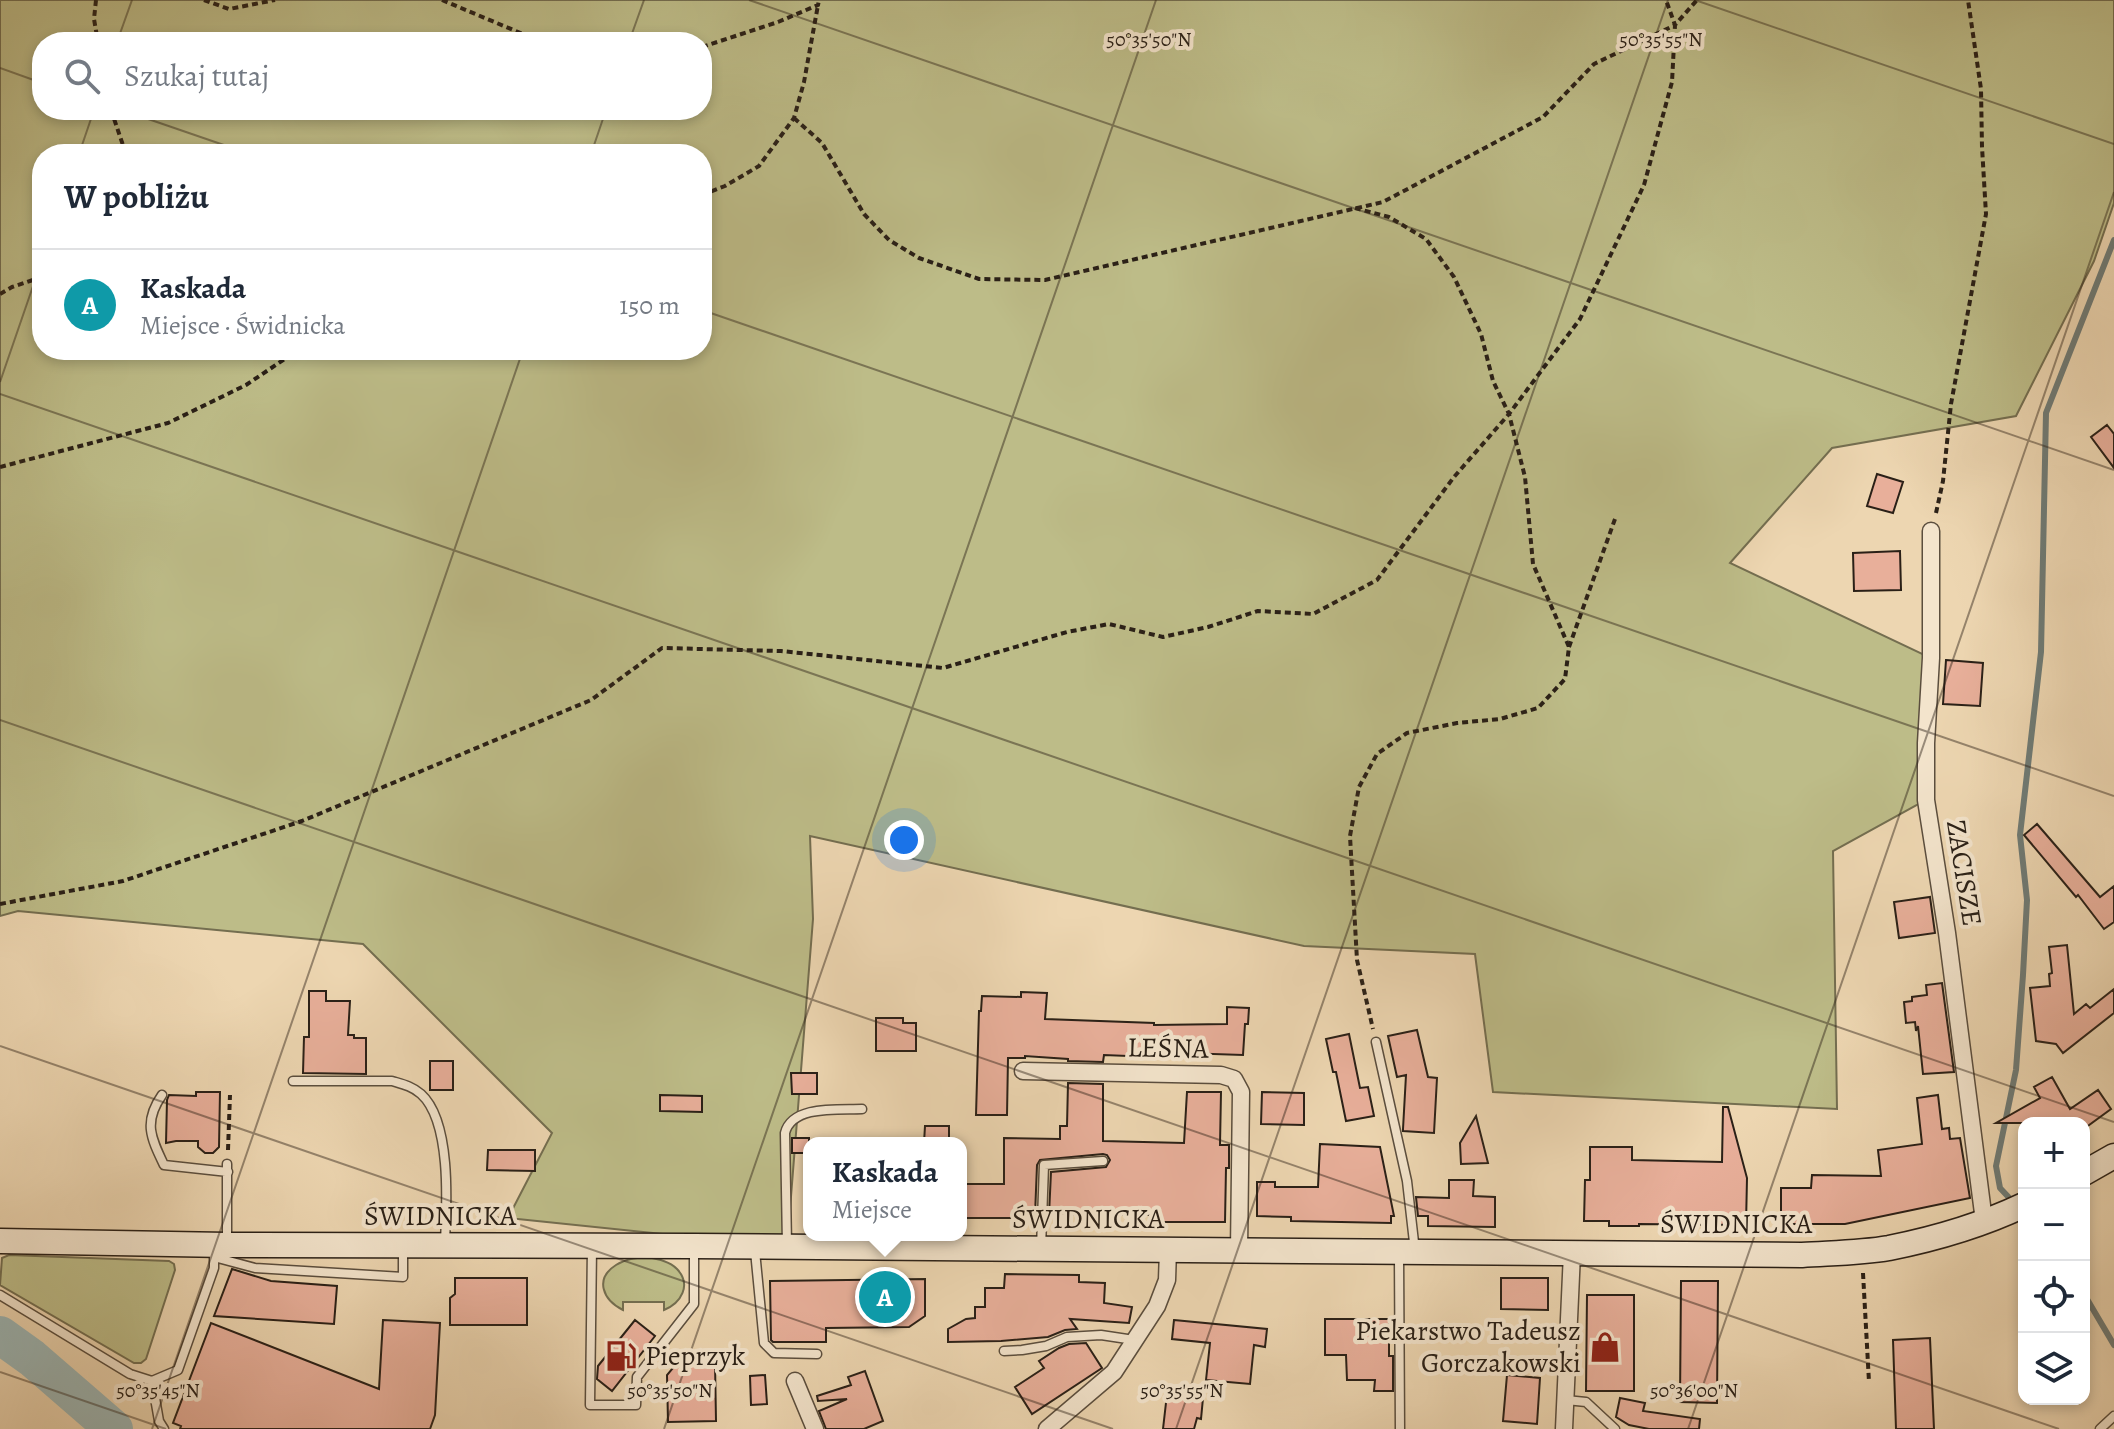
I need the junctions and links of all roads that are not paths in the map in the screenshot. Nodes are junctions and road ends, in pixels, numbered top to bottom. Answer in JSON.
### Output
{"nodes":[{"id":1,"x":1931,"y":531,"type":"road end"},
{"id":2,"x":1376,"y":1042,"type":"road end"},
{"id":3,"x":1023,"y":1071,"type":"dead end"},
{"id":4,"x":293,"y":1081,"type":"dead end"},
{"id":5,"x":162,"y":1095,"type":"dead end"},
{"id":6,"x":862,"y":1109,"type":"dead end"},
{"id":7,"x":2114,"y":1156,"type":"edge"},
{"id":8,"x":1103,"y":1161,"type":"dead end"},
{"id":9,"x":2090,"y":1170,"type":"edge"},
{"id":10,"x":2018,"y":1208,"type":"edge"},
{"id":11,"x":1984,"y":1221,"type":"junction"},
{"id":12,"x":0,"y":1241,"type":"edge"},
{"id":13,"x":868,"y":1242,"type":"edge"},
{"id":14,"x":445,"y":1246,"type":"junction"},
{"id":15,"x":592,"y":1246,"type":"junction"},
{"id":16,"x":694,"y":1246,"type":"junction"},
{"id":17,"x":755,"y":1246,"type":"junction"},
{"id":18,"x":787,"y":1247,"type":"junction"},
{"id":19,"x":219,"y":1249,"type":"junction"},
{"id":20,"x":1041,"y":1249,"type":"junction"},
{"id":21,"x":1168,"y":1250,"type":"junction"},
{"id":22,"x":1239,"y":1250,"type":"junction"},
{"id":23,"x":1407,"y":1251,"type":"junction"},
{"id":24,"x":1572,"y":1253,"type":"junction"},
{"id":25,"x":0,"y":1295,"type":"edge"},
{"id":26,"x":1134,"y":1341,"type":"junction"},
{"id":27,"x":1004,"y":1351,"type":"dead end"},
{"id":28,"x":817,"y":1354,"type":"dead end"},
{"id":29,"x":152,"y":1381,"type":"junction"},
{"id":30,"x":795,"y":1381,"type":"dead end"},
{"id":31,"x":1566,"y":1400,"type":"junction"},
{"id":32,"x":2114,"y":1416,"type":"edge"},
{"id":33,"x":164,"y":1429,"type":"edge"},
{"id":34,"x":815,"y":1429,"type":"edge"},
{"id":35,"x":1047,"y":1429,"type":"edge"},
{"id":36,"x":1400,"y":1429,"type":"edge"},
{"id":37,"x":1564,"y":1429,"type":"edge"},
{"id":38,"x":1615,"y":1429,"type":"edge"},
{"id":39,"x":2100,"y":1429,"type":"edge"}],
"edges":[{"from":1,"to":11,"type":"street","name":"ZACISZE"},
{"from":2,"to":23,"type":"lane"},
{"from":3,"to":22,"type":"street","name":"LEŚNA"},
{"from":4,"to":14,"type":"lane"},
{"from":5,"to":19,"type":"lane"},
{"from":6,"to":18,"type":"lane"},
{"from":7,"to":9,"type":"street"},
{"from":8,"to":20,"type":"lane"},
{"from":10,"to":11,"type":"street","name":"ŚWIDNICKA"},
{"from":11,"to":24,"type":"street","name":"ŚWIDNICKA"},
{"from":12,"to":19,"type":"street","name":"ŚWIDNICKA"},
{"from":13,"to":18,"type":"street","name":"ŚWIDNICKA"},
{"from":13,"to":20,"type":"street","name":"ŚWIDNICKA"},
{"from":14,"to":15,"type":"street","name":"ŚWIDNICKA"},
{"from":14,"to":19,"type":"street","name":"ŚWIDNICKA"},
{"from":15,"to":16,"type":"street","name":"ŚWIDNICKA"},
{"from":15,"to":16,"type":"lane"},
{"from":16,"to":17,"type":"street","name":"ŚWIDNICKA"},
{"from":17,"to":18,"type":"street","name":"ŚWIDNICKA"},
{"from":17,"to":28,"type":"lane"},
{"from":19,"to":29,"type":"lane"},
{"from":20,"to":21,"type":"street","name":"ŚWIDNICKA"},
{"from":21,"to":22,"type":"street","name":"ŚWIDNICKA"},
{"from":21,"to":26,"type":"street"},
{"from":22,"to":23,"type":"street","name":"ŚWIDNICKA"},
{"from":23,"to":24,"type":"street","name":"ŚWIDNICKA"},
{"from":23,"to":36,"type":"lane"},
{"from":24,"to":31,"type":"street"},
{"from":25,"to":29,"type":"lane"},
{"from":26,"to":27,"type":"lane"},
{"from":26,"to":35,"type":"street"},
{"from":29,"to":33,"type":"lane"},
{"from":30,"to":34,"type":"street"},
{"from":31,"to":37,"type":"street"},
{"from":31,"to":38,"type":"lane"},
{"from":32,"to":39,"type":"lane"}]}
